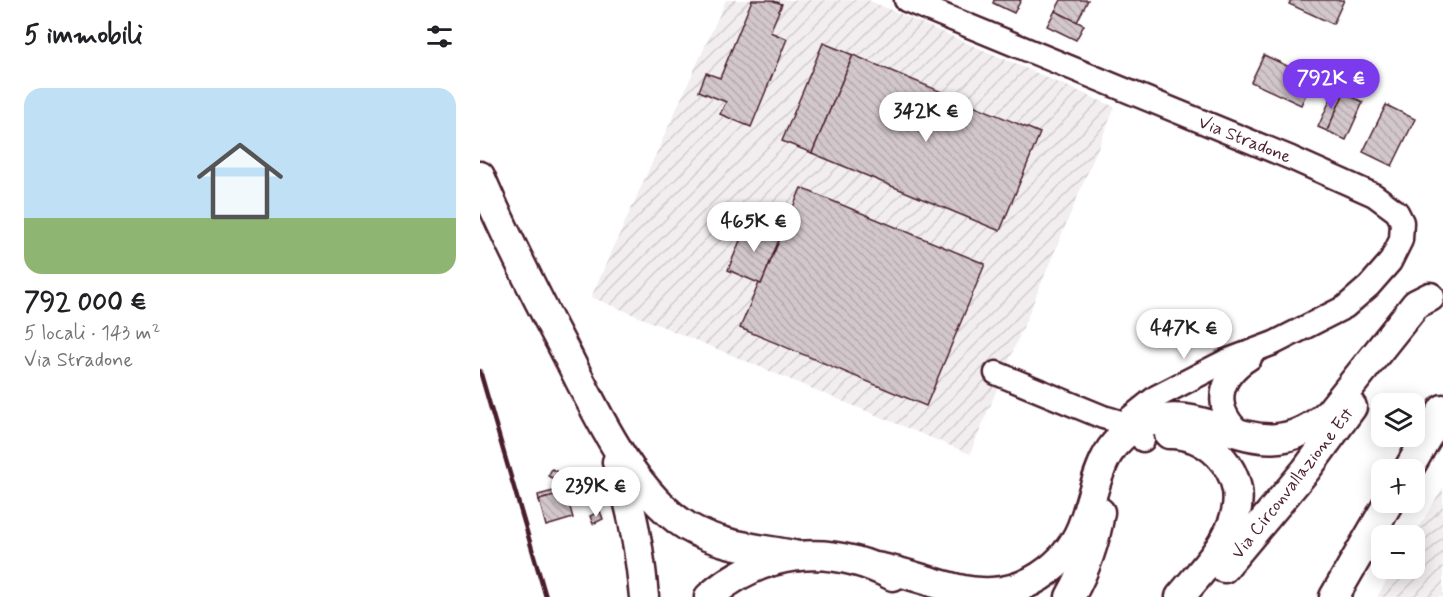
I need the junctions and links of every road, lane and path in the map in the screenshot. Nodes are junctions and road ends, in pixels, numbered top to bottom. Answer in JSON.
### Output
{"nodes":[{"id":1,"x":906,"y":0,"type":"edge"},
{"id":2,"x":480,"y":176,"type":"edge"},
{"id":3,"x":1437,"y":287,"type":"edge"},
{"id":4,"x":1274,"y":343,"type":"junction"},
{"id":5,"x":996,"y":373,"type":"dead end"},
{"id":6,"x":1443,"y":409,"type":"edge"},
{"id":7,"x":607,"y":432,"type":"junction"},
{"id":8,"x":1129,"y":435,"type":"junction"},
{"id":9,"x":1243,"y":435,"type":"junction"},
{"id":10,"x":1414,"y":459,"type":"edge"},
{"id":11,"x":1383,"y":513,"type":"edge"},
{"id":12,"x":798,"y":556,"type":"junction"},
{"id":13,"x":876,"y":567,"type":"junction"},
{"id":14,"x":644,"y":597,"type":"edge"},
{"id":15,"x":709,"y":597,"type":"edge"},
{"id":16,"x":921,"y":597,"type":"edge"},
{"id":17,"x":1070,"y":597,"type":"edge"},
{"id":18,"x":1180,"y":597,"type":"edge"},
{"id":19,"x":1199,"y":597,"type":"edge"},
{"id":20,"x":1334,"y":597,"type":"edge"}],
"edges":[{"from":1,"to":4,"type":"street","name":"Via Stradone"},
{"from":2,"to":7,"type":"main road"},
{"from":3,"to":9,"type":"main road"},
{"from":3,"to":19,"type":"main road","name":"Via Circonvallazione Est"},
{"from":4,"to":8,"type":"street"},
{"from":4,"to":9,"type":"street"},
{"from":5,"to":8,"type":"street"},
{"from":6,"to":10,"type":"main road"},
{"from":7,"to":12,"type":"main road"},
{"from":7,"to":14,"type":"main road"},
{"from":8,"to":9,"type":"main road"},
{"from":8,"to":13,"type":"main road"},
{"from":8,"to":17,"type":"main road"},
{"from":8,"to":18,"type":"main road"},
{"from":11,"to":20,"type":"main road"},
{"from":12,"to":13,"type":"main road"},
{"from":12,"to":15,"type":"main road"},
{"from":13,"to":16,"type":"main road"}]}
